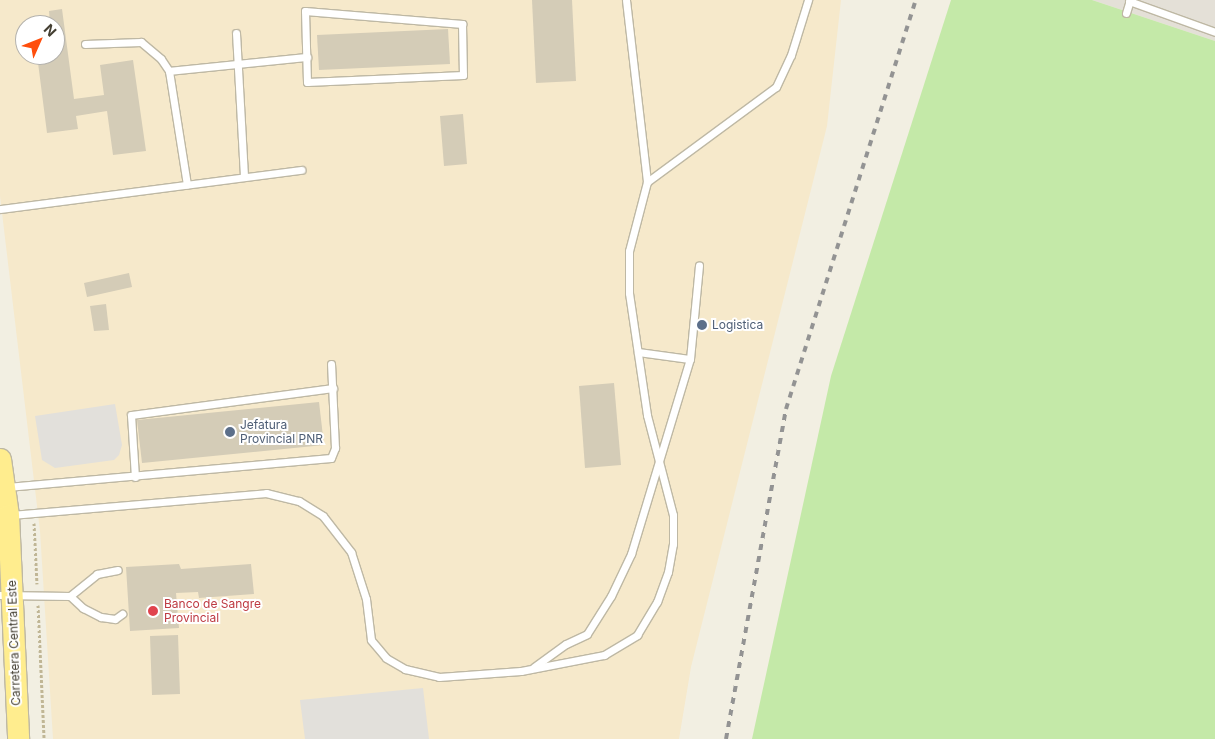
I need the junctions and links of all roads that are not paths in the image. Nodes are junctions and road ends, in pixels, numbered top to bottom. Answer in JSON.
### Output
{"nodes":[{"id":1,"x":626,"y":0,"type":"edge"},
{"id":2,"x":808,"y":0,"type":"edge"},
{"id":3,"x":1130,"y":1,"type":"edge"},
{"id":4,"x":1126,"y":13,"type":"dead end"},
{"id":5,"x":1215,"y":32,"type":"edge"},
{"id":6,"x":236,"y":33,"type":"dead end"},
{"id":7,"x":85,"y":44,"type":"dead end"},
{"id":8,"x":307,"y":57,"type":"junction"},
{"id":9,"x":238,"y":64,"type":"junction"},
{"id":10,"x":169,"y":71,"type":"junction"},
{"id":11,"x":301,"y":170,"type":"dead end"},
{"id":12,"x":244,"y":178,"type":"junction"},
{"id":13,"x":646,"y":182,"type":"junction"},
{"id":14,"x":187,"y":185,"type":"junction"},
{"id":15,"x":0,"y":209,"type":"edge"},
{"id":16,"x":699,"y":265,"type":"dead end"},
{"id":17,"x":638,"y":352,"type":"junction"},
{"id":18,"x":690,"y":359,"type":"junction"},
{"id":19,"x":332,"y":364,"type":"dead end"},
{"id":20,"x":333,"y":388,"type":"junction"},
{"id":21,"x":0,"y":458,"type":"edge"},
{"id":22,"x":660,"y":464,"type":"junction"},
{"id":23,"x":135,"y":477,"type":"junction"},
{"id":24,"x":4,"y":488,"type":"junction"},
{"id":25,"x":8,"y":515,"type":"junction"},
{"id":26,"x":118,"y":570,"type":"dead end"},
{"id":27,"x":6,"y":595,"type":"edge"},
{"id":28,"x":70,"y":596,"type":"junction"},
{"id":29,"x":122,"y":614,"type":"dead end"},
{"id":30,"x":532,"y":669,"type":"junction"},
{"id":31,"x":18,"y":739,"type":"edge"}],
"edges":[{"from":1,"to":13,"type":"lane"},
{"from":2,"to":13,"type":"lane"},
{"from":3,"to":4,"type":"lane"},
{"from":3,"to":5,"type":"lane"},
{"from":6,"to":9,"type":"lane"},
{"from":7,"to":10,"type":"lane"},
{"from":8,"to":8,"type":"lane"},
{"from":8,"to":9,"type":"lane"},
{"from":9,"to":10,"type":"lane"},
{"from":9,"to":12,"type":"lane"},
{"from":10,"to":14,"type":"lane"},
{"from":11,"to":12,"type":"lane"},
{"from":12,"to":14,"type":"lane"},
{"from":13,"to":17,"type":"lane"},
{"from":14,"to":15,"type":"lane"},
{"from":16,"to":18,"type":"lane"},
{"from":17,"to":18,"type":"lane"},
{"from":17,"to":22,"type":"lane"},
{"from":18,"to":22,"type":"lane"},
{"from":19,"to":20,"type":"lane"},
{"from":20,"to":23,"type":"lane"},
{"from":20,"to":23,"type":"lane"},
{"from":21,"to":24,"type":"main road","name":"Carretera Central Este"},
{"from":22,"to":30,"type":"lane"},
{"from":22,"to":30,"type":"lane"},
{"from":23,"to":24,"type":"lane"},
{"from":24,"to":25,"type":"main road","name":"Carretera Central Este"},
{"from":25,"to":27,"type":"main road","name":"Carretera Central Este"},
{"from":25,"to":30,"type":"lane"},
{"from":26,"to":28,"type":"lane"},
{"from":27,"to":28,"type":"lane"},
{"from":27,"to":31,"type":"main road","name":"Carretera Central Este"},
{"from":28,"to":29,"type":"lane"}]}
